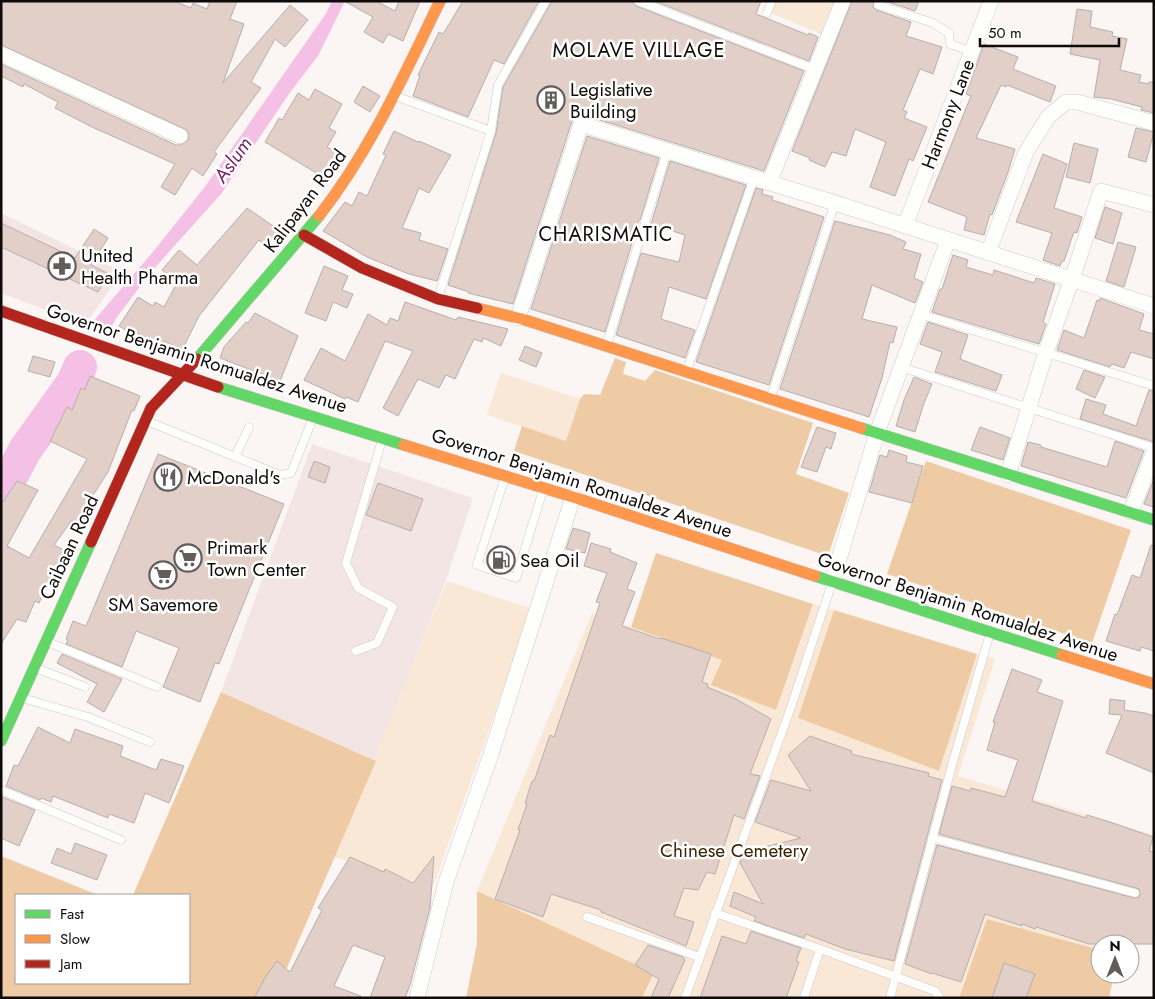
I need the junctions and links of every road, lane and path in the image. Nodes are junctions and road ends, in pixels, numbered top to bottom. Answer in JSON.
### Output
{"nodes":[{"id":1,"x":440,"y":1,"type":"edge"},
{"id":2,"x":546,"y":1,"type":"edge"},
{"id":3,"x":638,"y":1,"type":"edge"},
{"id":4,"x":772,"y":1,"type":"edge"},
{"id":5,"x":843,"y":1,"type":"edge"},
{"id":6,"x":991,"y":1,"type":"edge"},
{"id":7,"x":878,"y":5,"type":"dead end"},
{"id":8,"x":767,"y":13,"type":"dead end"},
{"id":9,"x":972,"y":52,"type":"junction"},
{"id":10,"x":1,"y":54,"type":"edge"},
{"id":11,"x":814,"y":69,"type":"junction"},
{"id":12,"x":394,"y":96,"type":"junction"},
{"id":13,"x":1154,"y":123,"type":"edge"},
{"id":14,"x":491,"y":131,"type":"junction"},
{"id":15,"x":180,"y":136,"type":"dead end"},
{"id":16,"x":667,"y":152,"type":"junction"},
{"id":17,"x":754,"y":178,"type":"junction"},
{"id":18,"x":769,"y":183,"type":"junction"},
{"id":19,"x":835,"y":203,"type":"junction"},
{"id":20,"x":1154,"y":205,"type":"edge"},
{"id":21,"x":905,"y":226,"type":"junction"},
{"id":22,"x":304,"y":235,"type":"junction"},
{"id":23,"x":948,"y":240,"type":"junction"},
{"id":24,"x":988,"y":253,"type":"junction"},
{"id":25,"x":1072,"y":279,"type":"junction"},
{"id":26,"x":438,"y":299,"type":"junction"},
{"id":27,"x":1154,"y":306,"type":"edge"},
{"id":28,"x":55,"y":309,"type":"dead end"},
{"id":29,"x":1,"y":311,"type":"edge"},
{"id":30,"x":920,"y":314,"type":"junction"},
{"id":31,"x":518,"y":318,"type":"junction"},
{"id":32,"x":46,"y":326,"type":"junction"},
{"id":33,"x":606,"y":346,"type":"junction"},
{"id":34,"x":1046,"y":352,"type":"junction"},
{"id":35,"x":902,"y":367,"type":"junction"},
{"id":36,"x":686,"y":371,"type":"junction"},
{"id":37,"x":182,"y":374,"type":"junction"},
{"id":38,"x":1154,"y":386,"type":"edge"},
{"id":39,"x":770,"y":398,"type":"junction"},
{"id":40,"x":1028,"y":408,"type":"junction"},
{"id":41,"x":314,"y":416,"type":"junction"},
{"id":42,"x":146,"y":421,"type":"junction"},
{"id":43,"x":248,"y":426,"type":"dead end"},
{"id":44,"x":877,"y":433,"type":"junction"},
{"id":45,"x":382,"y":438,"type":"junction"},
{"id":46,"x":1154,"y":450,"type":"edge"},
{"id":47,"x":235,"y":457,"type":"junction"},
{"id":48,"x":1008,"y":476,"type":"junction"},
{"id":49,"x":505,"y":477,"type":"junction"},
{"id":50,"x":543,"y":489,"type":"junction"},
{"id":51,"x":573,"y":497,"type":"junction"},
{"id":52,"x":1131,"y":512,"type":"junction"},
{"id":53,"x":1154,"y":520,"type":"edge"},
{"id":54,"x":832,"y":582,"type":"junction"},
{"id":55,"x":990,"y":633,"type":"junction"},
{"id":56,"x":45,"y":641,"type":"junction"},
{"id":57,"x":356,"y":651,"type":"dead end"},
{"id":58,"x":34,"y":667,"type":"junction"},
{"id":59,"x":1154,"y":684,"type":"edge"},
{"id":60,"x":85,"y":687,"type":"dead end"},
{"id":61,"x":157,"y":687,"type":"dead end"},
{"id":62,"x":21,"y":697,"type":"junction"},
{"id":63,"x":1,"y":741,"type":"edge"},
{"id":64,"x":150,"y":742,"type":"dead end"},
{"id":65,"x":1,"y":790,"type":"edge"},
{"id":66,"x":932,"y":838,"type":"junction"},
{"id":67,"x":121,"y":840,"type":"dead end"},
{"id":68,"x":1135,"y":893,"type":"dead end"},
{"id":69,"x":714,"y":913,"type":"junction"},
{"id":70,"x":587,"y":917,"type":"dead end"},
{"id":71,"x":820,"y":949,"type":"junction"},
{"id":72,"x":699,"y":957,"type":"junction"},
{"id":73,"x":896,"y":977,"type":"junction"},
{"id":74,"x":417,"y":998,"type":"edge"},
{"id":75,"x":685,"y":998,"type":"edge"},
{"id":76,"x":804,"y":998,"type":"edge"},
{"id":77,"x":890,"y":998,"type":"edge"},
{"id":78,"x":940,"y":998,"type":"edge"}],
"edges":[{"from":1,"to":12,"type":"street","name":"Kalipayan Road"},
{"from":2,"to":14,"type":"lane"},
{"from":3,"to":11,"type":"lane"},
{"from":4,"to":8,"type":"lane"},
{"from":5,"to":11,"type":"street"},
{"from":6,"to":9,"type":"street","name":"Harmony Lane"},
{"from":7,"to":9,"type":"lane"},
{"from":9,"to":21,"type":"street","name":"Harmony Lane"},
{"from":10,"to":15,"type":"street"},
{"from":11,"to":18,"type":"street"},
{"from":12,"to":14,"type":"lane"},
{"from":12,"to":22,"type":"street","name":"Kalipayan Road"},
{"from":13,"to":24,"type":"street"},
{"from":14,"to":26,"type":"lane"},
{"from":16,"to":17,"type":"street"},
{"from":16,"to":31,"type":"street"},
{"from":16,"to":33,"type":"lane"},
{"from":17,"to":18,"type":"street"},
{"from":17,"to":36,"type":"lane"},
{"from":18,"to":19,"type":"street"},
{"from":19,"to":21,"type":"street"},
{"from":19,"to":39,"type":"lane"},
{"from":20,"to":25,"type":"street"},
{"from":21,"to":23,"type":"street"},
{"from":22,"to":26,"type":"street"},
{"from":22,"to":37,"type":"street","name":"Kalipayan Road"},
{"from":23,"to":24,"type":"street"},
{"from":23,"to":30,"type":"street"},
{"from":24,"to":25,"type":"street"},
{"from":25,"to":27,"type":"street"},
{"from":25,"to":34,"type":"street"},
{"from":26,"to":31,"type":"street"},
{"from":28,"to":32,"type":"lane"},
{"from":29,"to":32,"type":"street","name":"Governor Benjamin Romualdez Avenue"},
{"from":30,"to":34,"type":"lane"},
{"from":30,"to":35,"type":"street"},
{"from":31,"to":33,"type":"street"},
{"from":32,"to":37,"type":"street","name":"Governor Benjamin Romualdez Avenue"},
{"from":33,"to":36,"type":"street"},
{"from":34,"to":38,"type":"lane"},
{"from":34,"to":40,"type":"street"},
{"from":35,"to":40,"type":"lane"},
{"from":35,"to":44,"type":"street"},
{"from":36,"to":39,"type":"street"},
{"from":37,"to":41,"type":"street","name":"Governor Benjamin Romualdez Avenue"},
{"from":37,"to":42,"type":"street","name":"Caibaan Road"},
{"from":39,"to":44,"type":"street"},
{"from":40,"to":46,"type":"lane"},
{"from":40,"to":48,"type":"street"},
{"from":41,"to":45,"type":"street","name":"Governor Benjamin Romualdez Avenue"},
{"from":41,"to":47,"type":"lane"},
{"from":42,"to":47,"type":"lane"},
{"from":42,"to":56,"type":"street","name":"Caibaan Road"},
{"from":43,"to":47,"type":"lane"},
{"from":44,"to":48,"type":"street"},
{"from":44,"to":54,"type":"street"},
{"from":45,"to":49,"type":"street","name":"Governor Benjamin Romualdez Avenue"},
{"from":45,"to":57,"type":"lane"},
{"from":46,"to":52,"type":"street"},
{"from":48,"to":52,"type":"street"},
{"from":49,"to":50,"type":"street","name":"Governor Benjamin Romualdez Avenue"},
{"from":49,"to":50,"type":"lane"},
{"from":50,"to":51,"type":"street","name":"Governor Benjamin Romualdez Avenue"},
{"from":51,"to":54,"type":"street","name":"Governor Benjamin Romualdez Avenue"},
{"from":51,"to":74,"type":"street"},
{"from":52,"to":53,"type":"street"},
{"from":54,"to":55,"type":"street","name":"Governor Benjamin Romualdez Avenue"},
{"from":54,"to":69,"type":"lane"},
{"from":55,"to":59,"type":"street","name":"Governor Benjamin Romualdez Avenue"},
{"from":55,"to":66,"type":"lane"},
{"from":56,"to":58,"type":"street","name":"Caibaan Road"},
{"from":56,"to":61,"type":"lane"},
{"from":58,"to":60,"type":"lane"},
{"from":58,"to":62,"type":"street","name":"Caibaan Road"},
{"from":62,"to":63,"type":"street","name":"Caibaan Road"},
{"from":62,"to":64,"type":"lane"},
{"from":65,"to":67,"type":"lane"},
{"from":66,"to":68,"type":"lane"},
{"from":66,"to":73,"type":"lane"},
{"from":69,"to":71,"type":"lane"},
{"from":69,"to":72,"type":"lane"},
{"from":70,"to":72,"type":"lane"},
{"from":71,"to":73,"type":"lane"},
{"from":71,"to":76,"type":"lane"},
{"from":72,"to":75,"type":"lane"},
{"from":73,"to":77,"type":"lane"},
{"from":73,"to":78,"type":"lane"}]}
